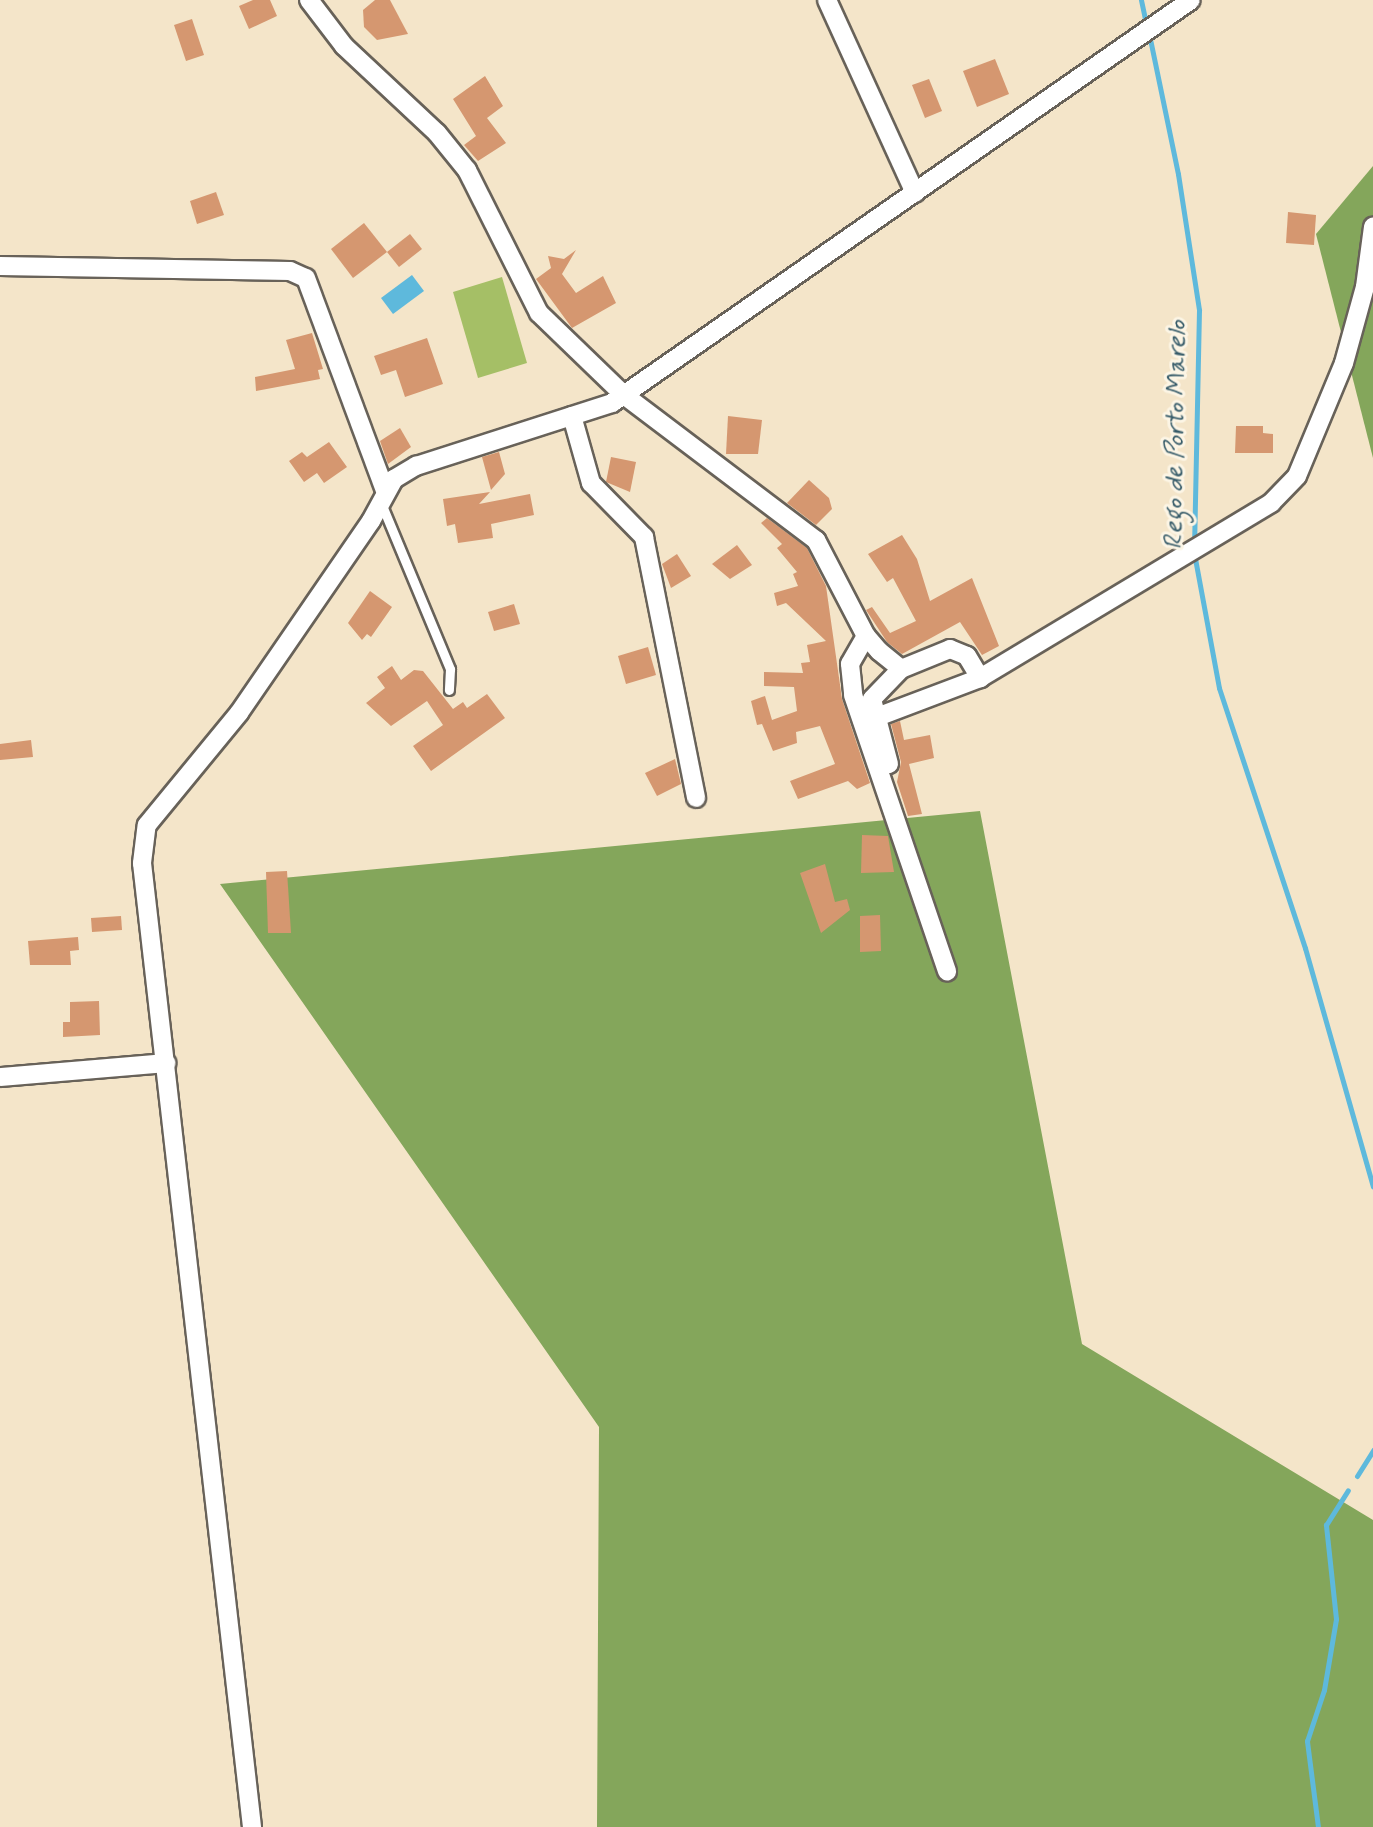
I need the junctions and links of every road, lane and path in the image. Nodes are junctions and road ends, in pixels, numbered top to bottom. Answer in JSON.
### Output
{"nodes":[{"id":1,"x":309,"y":0,"type":"edge"},
{"id":2,"x":827,"y":0,"type":"edge"},
{"id":3,"x":1191,"y":0,"type":"edge"},
{"id":4,"x":915,"y":193,"type":"junction"},
{"id":5,"x":1373,"y":227,"type":"edge"},
{"id":6,"x":0,"y":266,"type":"edge"},
{"id":7,"x":624,"y":395,"type":"junction"},
{"id":8,"x":572,"y":416,"type":"junction"},
{"id":9,"x":383,"y":496,"type":"junction"},
{"id":10,"x":866,"y":636,"type":"junction"},
{"id":11,"x":901,"y":669,"type":"junction"},
{"id":12,"x":980,"y":678,"type":"junction"},
{"id":13,"x":449,"y":690,"type":"dead end"},
{"id":14,"x":877,"y":717,"type":"junction"},
{"id":15,"x":696,"y":798,"type":"dead end"},
{"id":16,"x":899,"y":825,"type":"junction"},
{"id":17,"x":947,"y":971,"type":"dead end"},
{"id":18,"x":166,"y":1063,"type":"junction"},
{"id":19,"x":0,"y":1077,"type":"edge"},
{"id":20,"x":252,"y":1827,"type":"edge"}],
"edges":[{"from":1,"to":7,"type":"street"},
{"from":2,"to":4,"type":"street"},
{"from":3,"to":4,"type":"street"},
{"from":4,"to":7,"type":"street"},
{"from":5,"to":12,"type":"street"},
{"from":6,"to":9,"type":"street"},
{"from":7,"to":8,"type":"street"},
{"from":7,"to":10,"type":"street"},
{"from":8,"to":9,"type":"street"},
{"from":8,"to":15,"type":"street"},
{"from":9,"to":13,"type":"lane"},
{"from":9,"to":18,"type":"street"},
{"from":10,"to":11,"type":"street"},
{"from":10,"to":16,"type":"street"},
{"from":11,"to":12,"type":"street"},
{"from":11,"to":14,"type":"street"},
{"from":12,"to":14,"type":"street"},
{"from":14,"to":16,"type":"street"},
{"from":16,"to":17,"type":"street"},
{"from":18,"to":19,"type":"street"},
{"from":18,"to":20,"type":"street"}]}
